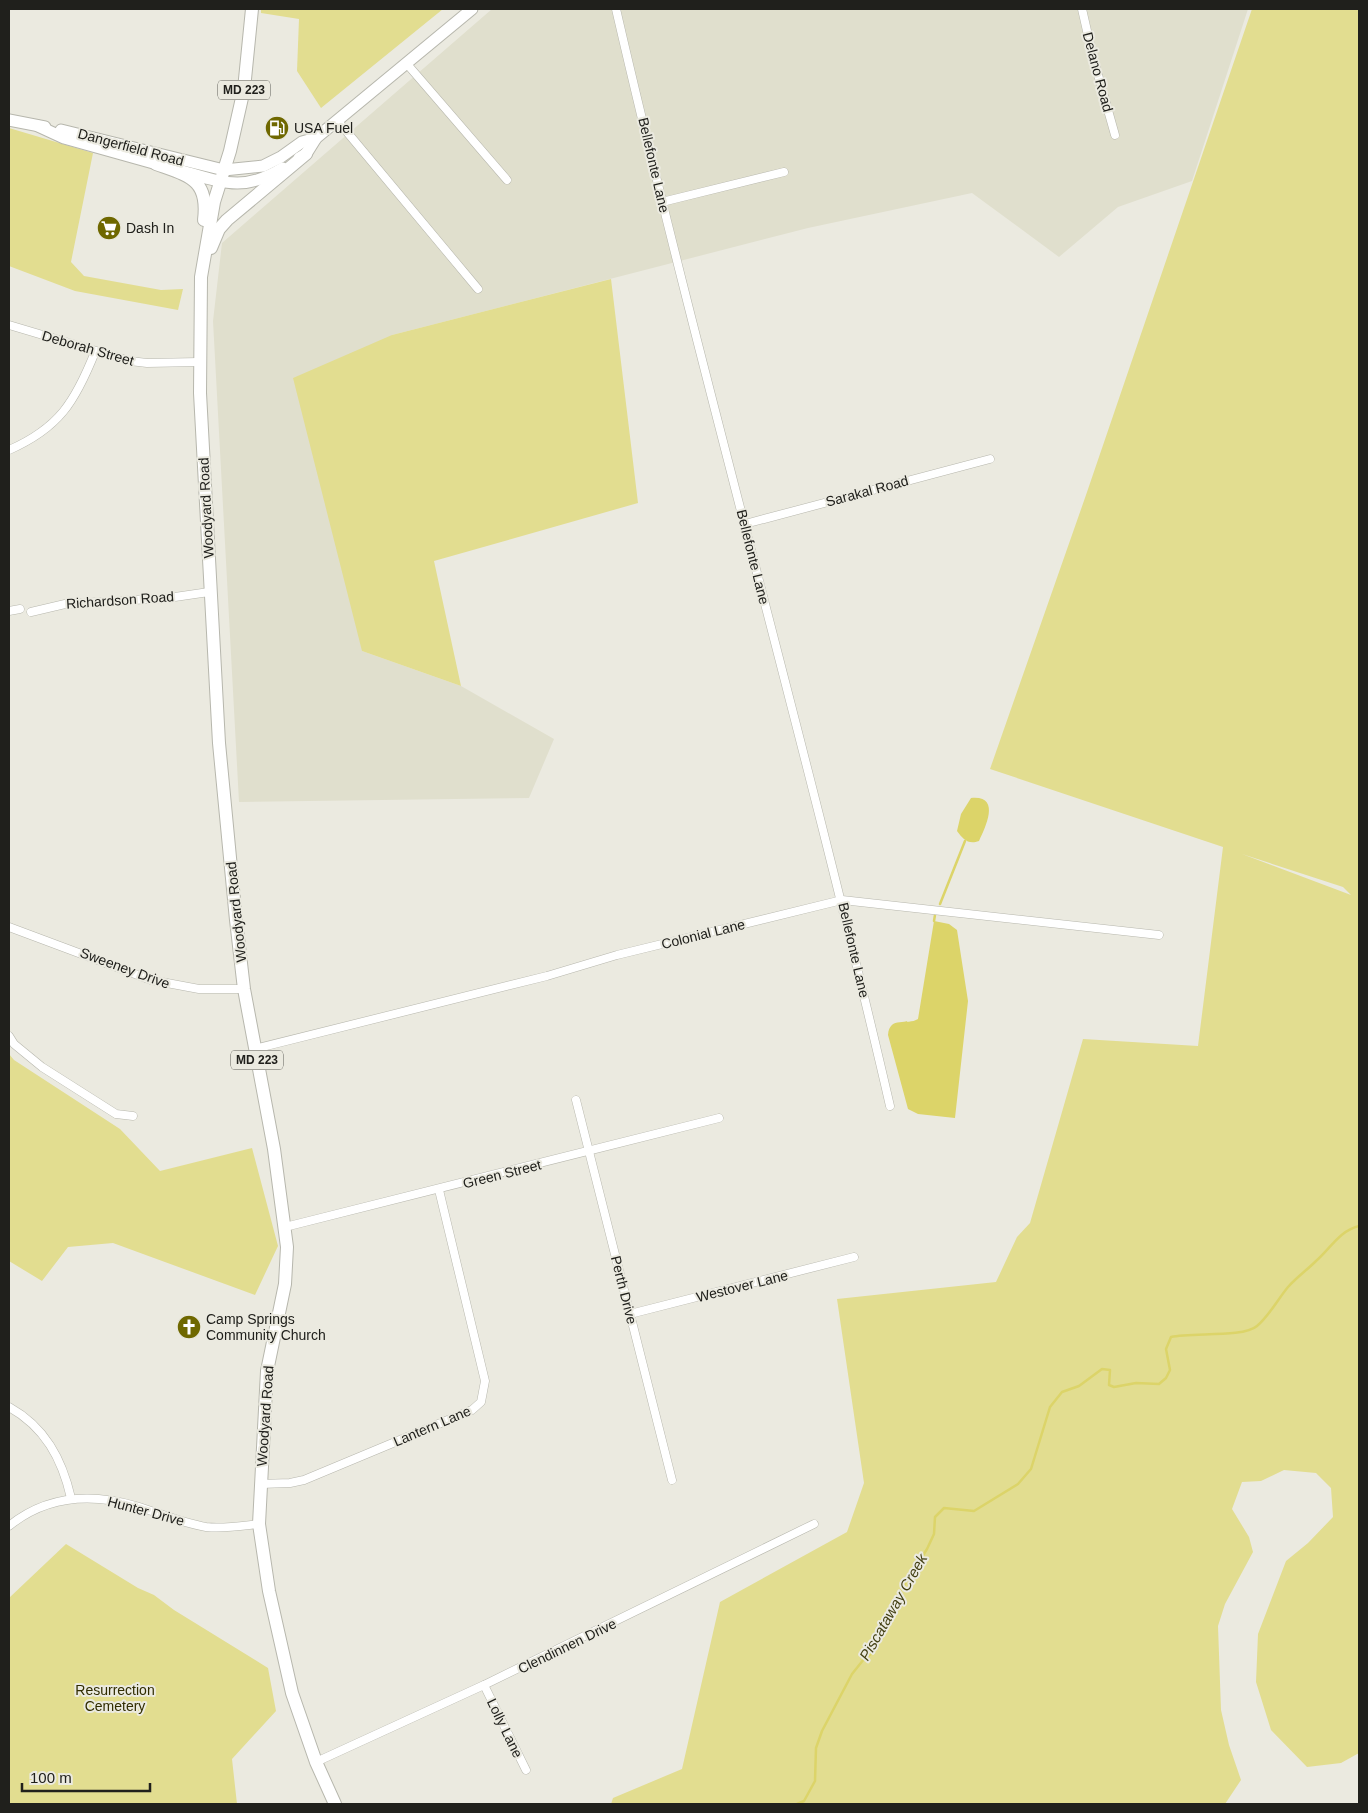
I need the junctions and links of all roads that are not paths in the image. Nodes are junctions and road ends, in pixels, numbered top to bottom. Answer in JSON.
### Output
{"nodes":[{"id":1,"x":252,"y":9,"type":"edge"},
{"id":2,"x":472,"y":9,"type":"edge"},
{"id":3,"x":616,"y":9,"type":"edge"},
{"id":4,"x":1082,"y":9,"type":"edge"},
{"id":5,"x":407,"y":64,"type":"junction"},
{"id":6,"x":9,"y":120,"type":"edge"},
{"id":7,"x":337,"y":120,"type":"junction"},
{"id":8,"x":38,"y":126,"type":"junction"},
{"id":9,"x":1115,"y":135,"type":"dead end"},
{"id":10,"x":316,"y":138,"type":"junction"},
{"id":11,"x":306,"y":154,"type":"junction"},
{"id":12,"x":156,"y":164,"type":"junction"},
{"id":13,"x":784,"y":172,"type":"dead end"},
{"id":14,"x":222,"y":175,"type":"junction"},
{"id":15,"x":507,"y":180,"type":"dead end"},
{"id":16,"x":662,"y":202,"type":"junction"},
{"id":17,"x":203,"y":267,"type":"junction"},
{"id":18,"x":478,"y":289,"type":"dead end"},
{"id":19,"x":9,"y":325,"type":"edge"},
{"id":20,"x":95,"y":352,"type":"junction"},
{"id":21,"x":199,"y":362,"type":"junction"},
{"id":22,"x":9,"y":450,"type":"edge"},
{"id":23,"x":990,"y":459,"type":"dead end"},
{"id":24,"x":745,"y":524,"type":"junction"},
{"id":25,"x":209,"y":592,"type":"junction"},
{"id":26,"x":20,"y":609,"type":"dead end"},
{"id":27,"x":9,"y":611,"type":"edge"},
{"id":28,"x":31,"y":612,"type":"dead end"},
{"id":29,"x":842,"y":900,"type":"junction"},
{"id":30,"x":9,"y":927,"type":"edge"},
{"id":31,"x":1159,"y":936,"type":"dead end"},
{"id":32,"x":244,"y":990,"type":"junction"},
{"id":33,"x":9,"y":1036,"type":"edge"},
{"id":34,"x":254,"y":1049,"type":"junction"},
{"id":35,"x":576,"y":1100,"type":"dead end"},
{"id":36,"x":890,"y":1106,"type":"dead end"},
{"id":37,"x":133,"y":1116,"type":"dead end"},
{"id":38,"x":718,"y":1118,"type":"dead end"},
{"id":39,"x":589,"y":1152,"type":"junction"},
{"id":40,"x":439,"y":1190,"type":"junction"},
{"id":41,"x":285,"y":1227,"type":"junction"},
{"id":42,"x":854,"y":1257,"type":"dead end"},
{"id":43,"x":630,"y":1314,"type":"junction"},
{"id":44,"x":9,"y":1407,"type":"edge"},
{"id":45,"x":672,"y":1480,"type":"dead end"},
{"id":46,"x":260,"y":1484,"type":"junction"},
{"id":47,"x":71,"y":1498,"type":"junction"},
{"id":48,"x":260,"y":1524,"type":"junction"},
{"id":49,"x":814,"y":1524,"type":"dead end"},
{"id":50,"x":9,"y":1526,"type":"edge"},
{"id":51,"x":484,"y":1685,"type":"junction"},
{"id":52,"x":316,"y":1762,"type":"junction"},
{"id":53,"x":526,"y":1770,"type":"dead end"},
{"id":54,"x":335,"y":1804,"type":"edge"}],
"edges":[{"from":1,"to":14,"type":"main road","name":"Woodyard Road","number":"MD 223"},
{"from":2,"to":5,"type":"main road"},
{"from":3,"to":16,"type":"street","name":"Bellefonte Lane"},
{"from":4,"to":9,"type":"street","name":"Delano Road"},
{"from":5,"to":7,"type":"main road"},
{"from":5,"to":15,"type":"street"},
{"from":6,"to":8,"type":"main road","name":"Dangerfield Road"},
{"from":7,"to":10,"type":"main road"},
{"from":7,"to":18,"type":"street"},
{"from":8,"to":12,"type":"main road","name":"Dangerfield Road"},
{"from":8,"to":14,"type":"main road","name":"Dangerfield Road"},
{"from":10,"to":11,"type":"main road"},
{"from":10,"to":14,"type":"main road"},
{"from":11,"to":14,"type":"main road"},
{"from":11,"to":17,"type":"main road"},
{"from":12,"to":14,"type":"main road","name":"Dangerfield Road"},
{"from":12,"to":17,"type":"main road"},
{"from":13,"to":16,"type":"street"},
{"from":14,"to":17,"type":"main road","name":"Woodyard Road","number":"MD 223"},
{"from":16,"to":24,"type":"street","name":"Bellefonte Lane"},
{"from":17,"to":21,"type":"main road","name":"Woodyard Road","number":"MD 223"},
{"from":19,"to":20,"type":"street","name":"Deborah Street"},
{"from":20,"to":21,"type":"street","name":"Deborah Street"},
{"from":20,"to":22,"type":"street"},
{"from":21,"to":25,"type":"main road","name":"Woodyard Road","number":"MD 223"},
{"from":23,"to":24,"type":"street","name":"Sarakal Road"},
{"from":24,"to":29,"type":"street","name":"Bellefonte Lane"},
{"from":25,"to":28,"type":"street","name":"Richardson Road"},
{"from":25,"to":32,"type":"main road","name":"Woodyard Road","number":"MD 223"},
{"from":26,"to":27,"type":"street"},
{"from":29,"to":31,"type":"street","name":"Colonial Lane"},
{"from":29,"to":34,"type":"street","name":"Colonial Lane"},
{"from":29,"to":36,"type":"street","name":"Bellefonte Lane"},
{"from":30,"to":32,"type":"street","name":"Sweeney Drive"},
{"from":32,"to":34,"type":"main road","name":"Woodyard Road","number":"MD 223"},
{"from":33,"to":37,"type":"street"},
{"from":34,"to":41,"type":"main road","name":"Woodyard Road","number":"MD 223"},
{"from":35,"to":39,"type":"street","name":"Perth Drive"},
{"from":38,"to":39,"type":"street","name":"Green Street"},
{"from":39,"to":40,"type":"street","name":"Green Street"},
{"from":39,"to":43,"type":"street","name":"Perth Drive"},
{"from":40,"to":41,"type":"street","name":"Green Street"},
{"from":40,"to":46,"type":"street","name":"Lantern Lane"},
{"from":41,"to":46,"type":"main road","name":"Woodyard Road","number":"MD 223"},
{"from":42,"to":43,"type":"street","name":"Westover Lane"},
{"from":43,"to":45,"type":"street","name":"Perth Drive"},
{"from":44,"to":47,"type":"street"},
{"from":46,"to":48,"type":"main road","name":"Woodyard Road","number":"MD 223"},
{"from":47,"to":48,"type":"street","name":"Hunter Drive"},
{"from":47,"to":50,"type":"street","name":"Hunter Drive"},
{"from":48,"to":52,"type":"main road","name":"Woodyard Road","number":"MD 223"},
{"from":49,"to":51,"type":"street","name":"Clendinnen Drive"},
{"from":51,"to":52,"type":"street","name":"Clendinnen Drive"},
{"from":51,"to":53,"type":"street","name":"Lolly Lane"},
{"from":52,"to":54,"type":"main road","name":"Woodyard Road","number":"MD 223"}]}
